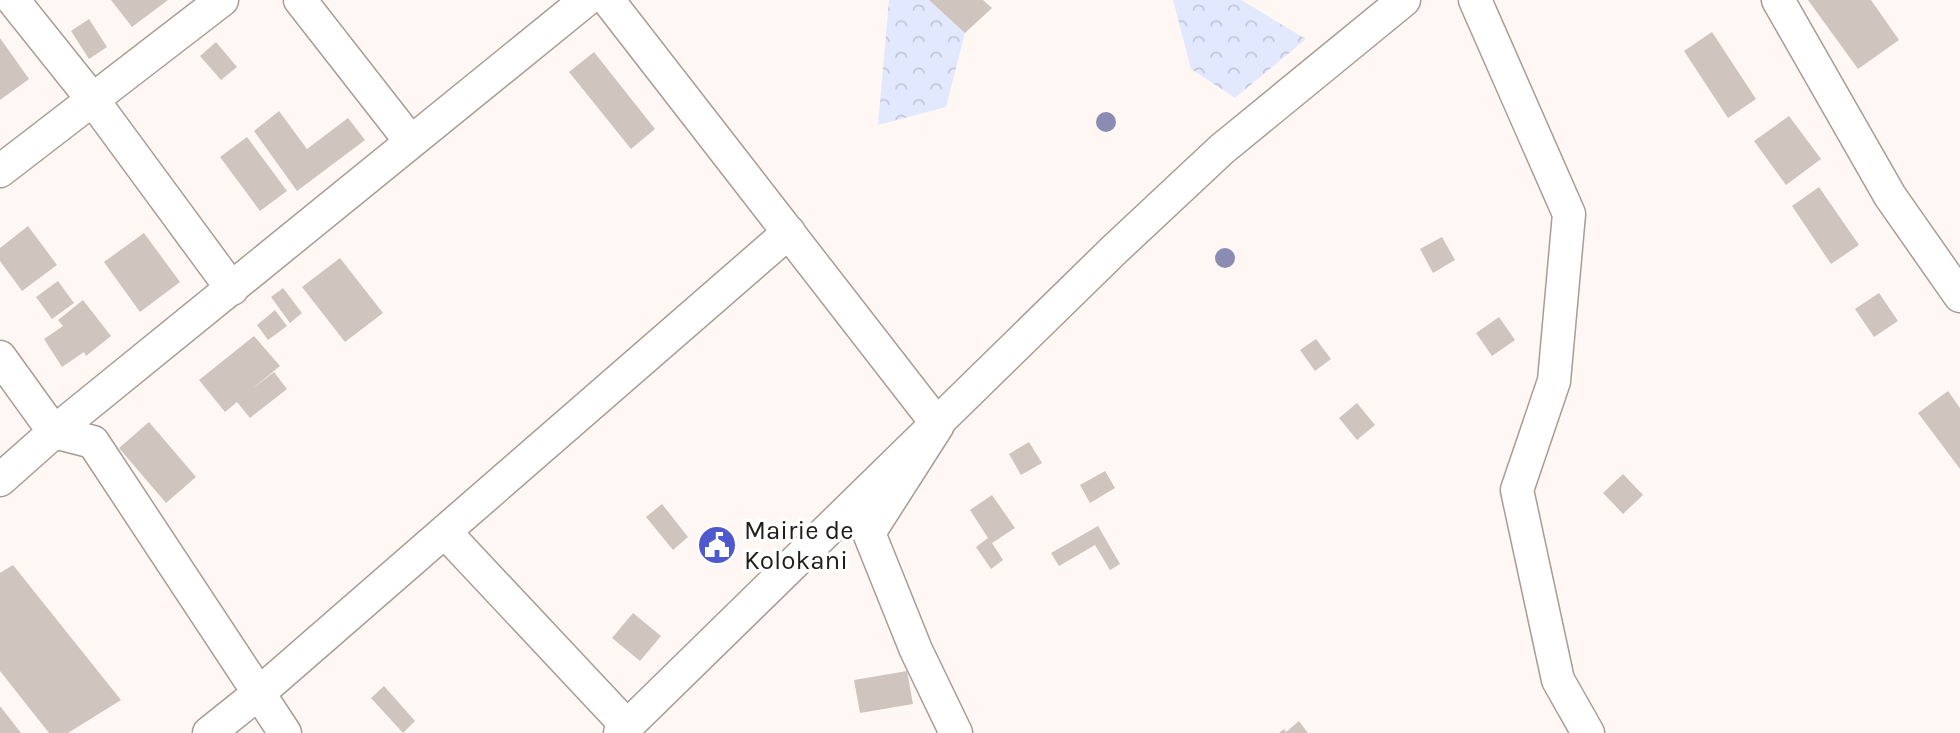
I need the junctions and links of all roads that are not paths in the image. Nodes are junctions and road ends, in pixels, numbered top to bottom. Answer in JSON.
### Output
{"nodes":[{"id":1,"x":13,"y":0,"type":"edge"},
{"id":2,"x":222,"y":0,"type":"edge"},
{"id":3,"x":300,"y":0,"type":"edge"},
{"id":4,"x":586,"y":0,"type":"edge"},
{"id":5,"x":608,"y":0,"type":"edge"},
{"id":6,"x":1404,"y":0,"type":"edge"},
{"id":7,"x":1475,"y":0,"type":"edge"},
{"id":8,"x":1777,"y":0,"type":"edge"},
{"id":9,"x":93,"y":100,"type":"junction"},
{"id":10,"x":411,"y":142,"type":"junction"},
{"id":11,"x":0,"y":171,"type":"edge"},
{"id":12,"x":789,"y":232,"type":"junction"},
{"id":13,"x":232,"y":289,"type":"junction"},
{"id":14,"x":1960,"y":296,"type":"edge"},
{"id":15,"x":0,"y":357,"type":"edge"},
{"id":16,"x":938,"y":425,"type":"junction"},
{"id":17,"x":54,"y":432,"type":"junction"},
{"id":18,"x":0,"y":480,"type":"edge"},
{"id":19,"x":444,"y":532,"type":"junction"},
{"id":20,"x":259,"y":694,"type":"junction"},
{"id":21,"x":623,"y":729,"type":"edge"},
{"id":22,"x":209,"y":733,"type":"edge"},
{"id":23,"x":285,"y":733,"type":"edge"},
{"id":24,"x":956,"y":733,"type":"edge"},
{"id":25,"x":1588,"y":733,"type":"edge"}],
"edges":[{"from":1,"to":9,"type":"street"},
{"from":2,"to":9,"type":"street"},
{"from":3,"to":10,"type":"street"},
{"from":4,"to":10,"type":"street"},
{"from":5,"to":12,"type":"street"},
{"from":6,"to":16,"type":"street"},
{"from":7,"to":25,"type":"street"},
{"from":8,"to":14,"type":"street"},
{"from":9,"to":11,"type":"street"},
{"from":9,"to":13,"type":"street"},
{"from":10,"to":13,"type":"street"},
{"from":12,"to":16,"type":"street"},
{"from":12,"to":19,"type":"street"},
{"from":13,"to":17,"type":"street"},
{"from":15,"to":17,"type":"street"},
{"from":16,"to":21,"type":"street"},
{"from":16,"to":24,"type":"street"},
{"from":17,"to":18,"type":"street"},
{"from":17,"to":20,"type":"street"},
{"from":19,"to":20,"type":"street"},
{"from":19,"to":21,"type":"street"},
{"from":20,"to":22,"type":"street"},
{"from":20,"to":23,"type":"street"}]}
